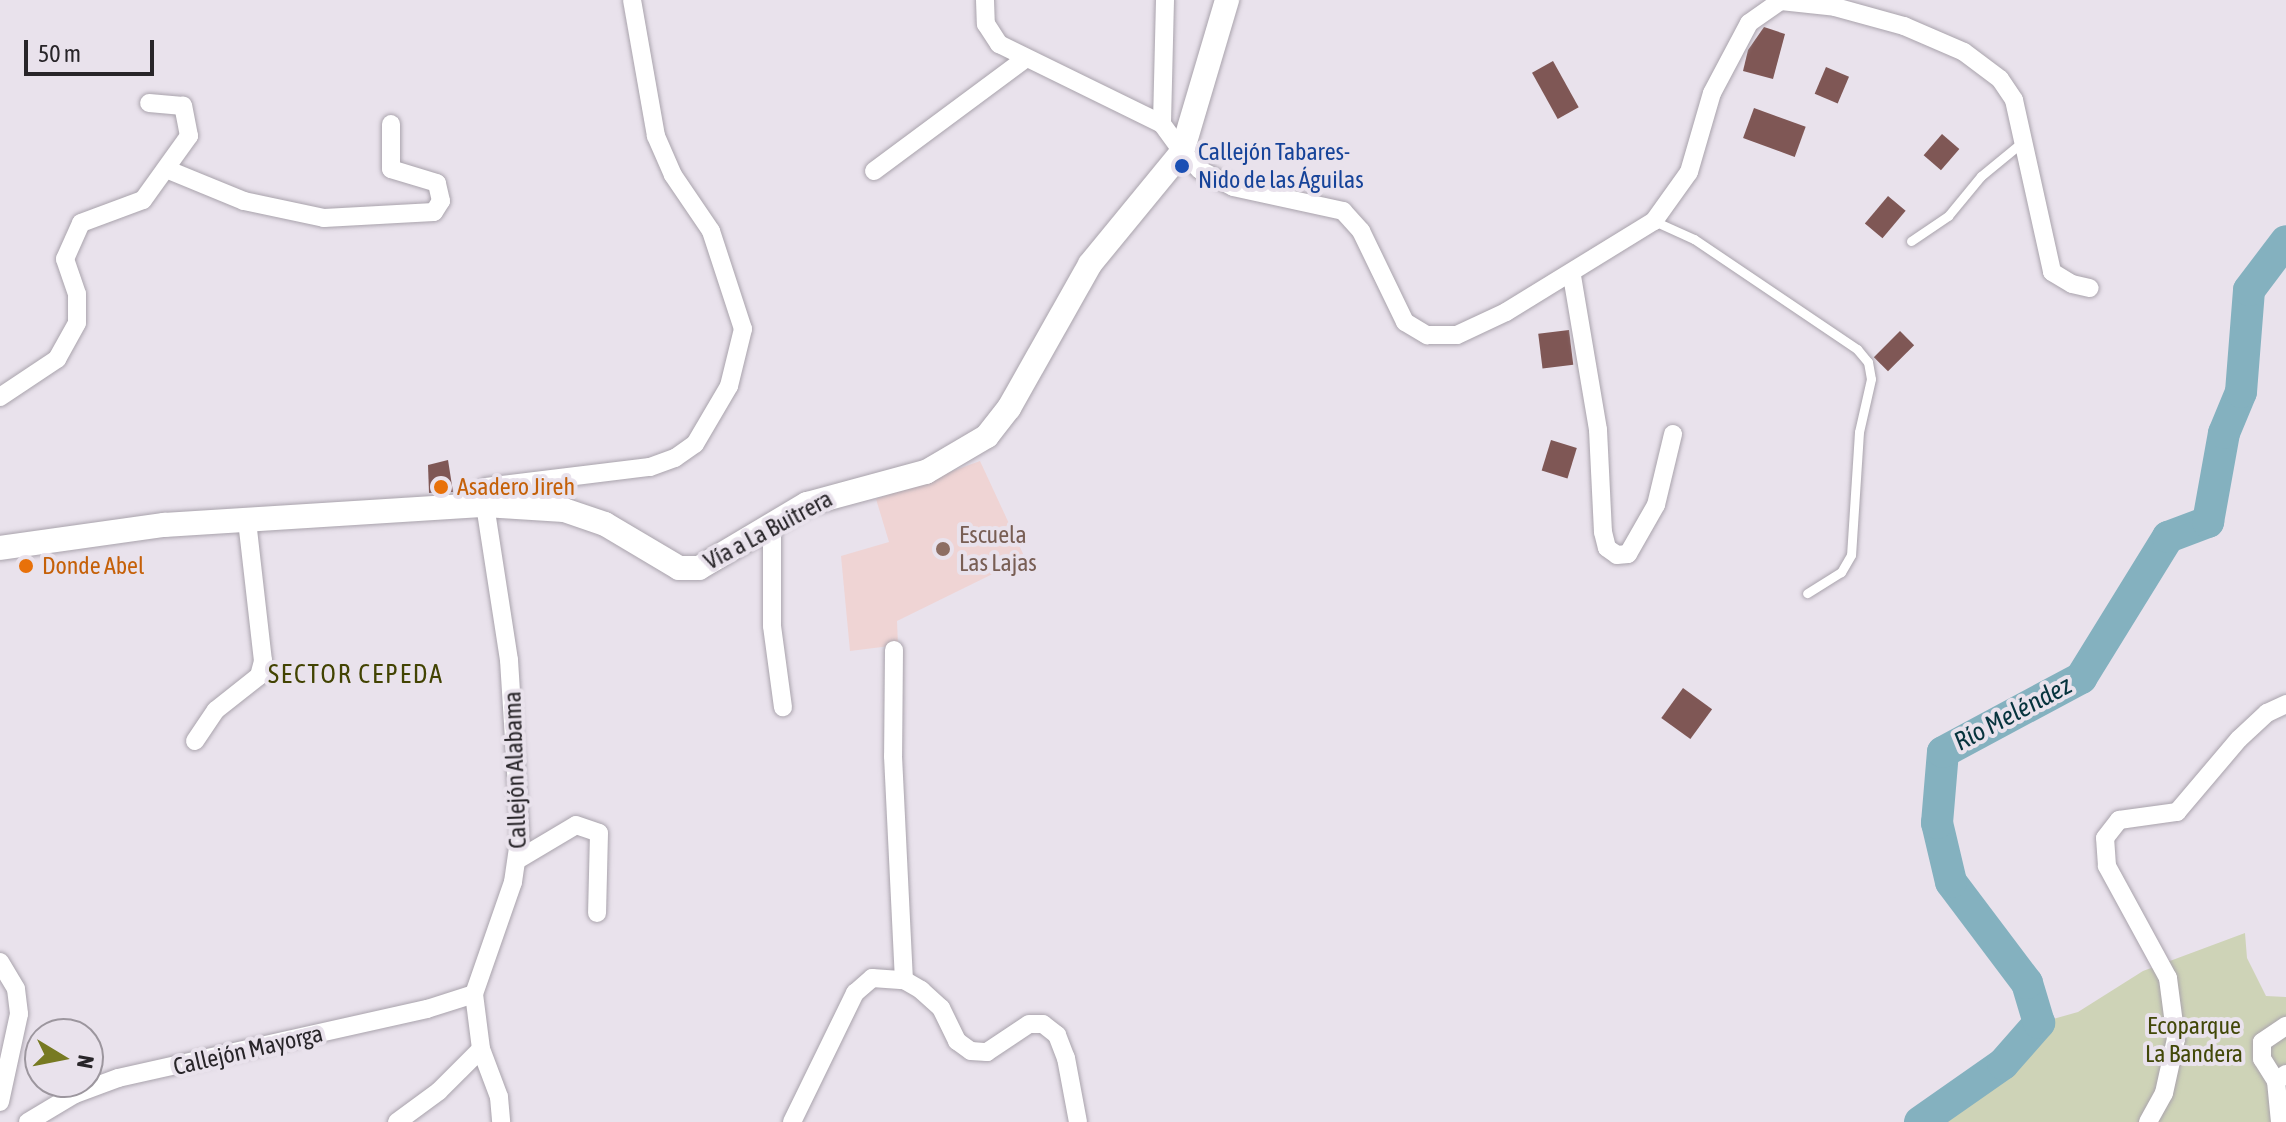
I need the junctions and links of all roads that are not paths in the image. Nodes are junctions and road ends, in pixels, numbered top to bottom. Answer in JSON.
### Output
{"nodes":[{"id":1,"x":632,"y":0,"type":"edge"},
{"id":2,"x":985,"y":0,"type":"edge"},
{"id":3,"x":1165,"y":0,"type":"edge"},
{"id":4,"x":1227,"y":0,"type":"edge"},
{"id":5,"x":1025,"y":59,"type":"junction"},
{"id":6,"x":149,"y":103,"type":"dead end"},
{"id":7,"x":391,"y":124,"type":"dead end"},
{"id":8,"x":1162,"y":124,"type":"junction"},
{"id":9,"x":2020,"y":144,"type":"junction"},
{"id":10,"x":1182,"y":152,"type":"junction"},
{"id":11,"x":166,"y":169,"type":"junction"},
{"id":12,"x":874,"y":171,"type":"dead end"},
{"id":13,"x":1654,"y":221,"type":"junction"},
{"id":14,"x":1911,"y":241,"type":"dead end"},
{"id":15,"x":1572,"y":276,"type":"junction"},
{"id":16,"x":2090,"y":288,"type":"dead end"},
{"id":17,"x":0,"y":397,"type":"edge"},
{"id":18,"x":1673,"y":434,"type":"dead end"},
{"id":19,"x":485,"y":505,"type":"junction"},
{"id":20,"x":449,"y":510,"type":"junction"},
{"id":21,"x":247,"y":520,"type":"junction"},
{"id":22,"x":772,"y":526,"type":"junction"},
{"id":23,"x":0,"y":548,"type":"edge"},
{"id":24,"x":1807,"y":593,"type":"dead end"},
{"id":25,"x":894,"y":650,"type":"dead end"},
{"id":26,"x":2286,"y":704,"type":"edge"},
{"id":27,"x":783,"y":707,"type":"dead end"},
{"id":28,"x":195,"y":741,"type":"dead end"},
{"id":29,"x":519,"y":859,"type":"junction"},
{"id":30,"x":597,"y":913,"type":"dead end"},
{"id":31,"x":0,"y":962,"type":"edge"},
{"id":32,"x":904,"y":980,"type":"junction"},
{"id":33,"x":474,"y":994,"type":"junction"},
{"id":34,"x":2286,"y":1026,"type":"edge"},
{"id":35,"x":481,"y":1049,"type":"junction"},
{"id":36,"x":2281,"y":1078,"type":"edge"},
{"id":37,"x":0,"y":1102,"type":"edge"},
{"id":38,"x":28,"y":1122,"type":"edge"},
{"id":39,"x":397,"y":1122,"type":"edge"},
{"id":40,"x":501,"y":1122,"type":"edge"},
{"id":41,"x":792,"y":1122,"type":"edge"},
{"id":42,"x":1078,"y":1122,"type":"edge"},
{"id":43,"x":2148,"y":1122,"type":"edge"},
{"id":44,"x":2280,"y":1122,"type":"edge"}],
"edges":[{"from":1,"to":20,"type":"street"},
{"from":2,"to":5,"type":"street"},
{"from":3,"to":8,"type":"street"},
{"from":4,"to":10,"type":"street","name":"Vía a La Buitrera"},
{"from":5,"to":8,"type":"street"},
{"from":5,"to":12,"type":"street"},
{"from":6,"to":11,"type":"street"},
{"from":7,"to":11,"type":"street"},
{"from":8,"to":10,"type":"street"},
{"from":9,"to":13,"type":"street"},
{"from":9,"to":14,"type":"lane"},
{"from":9,"to":16,"type":"street"},
{"from":10,"to":15,"type":"street"},
{"from":10,"to":22,"type":"street","name":"Vía a La Buitrera"},
{"from":11,"to":17,"type":"street"},
{"from":13,"to":15,"type":"street"},
{"from":13,"to":24,"type":"lane"},
{"from":15,"to":18,"type":"street"},
{"from":19,"to":20,"type":"street","name":"Vía a La Buitrera"},
{"from":19,"to":22,"type":"street","name":"Vía a La Buitrera"},
{"from":19,"to":29,"type":"street","name":"Callejón Alabama"},
{"from":20,"to":21,"type":"street","name":"Vía a La Buitrera"},
{"from":21,"to":23,"type":"street","name":"Vía a La Buitrera"},
{"from":21,"to":28,"type":"street"},
{"from":22,"to":27,"type":"street"},
{"from":25,"to":32,"type":"street"},
{"from":26,"to":43,"type":"street"},
{"from":29,"to":30,"type":"street"},
{"from":29,"to":33,"type":"street","name":"Callejón Alabama"},
{"from":31,"to":37,"type":"street"},
{"from":32,"to":41,"type":"street"},
{"from":32,"to":42,"type":"street"},
{"from":33,"to":35,"type":"street","name":"Callejón Alabama"},
{"from":33,"to":38,"type":"street","name":"Callejón Mayorga"},
{"from":34,"to":36,"type":"street"},
{"from":35,"to":39,"type":"street"},
{"from":35,"to":40,"type":"street","name":"Callejón Alabama"},
{"from":36,"to":44,"type":"street"}]}
